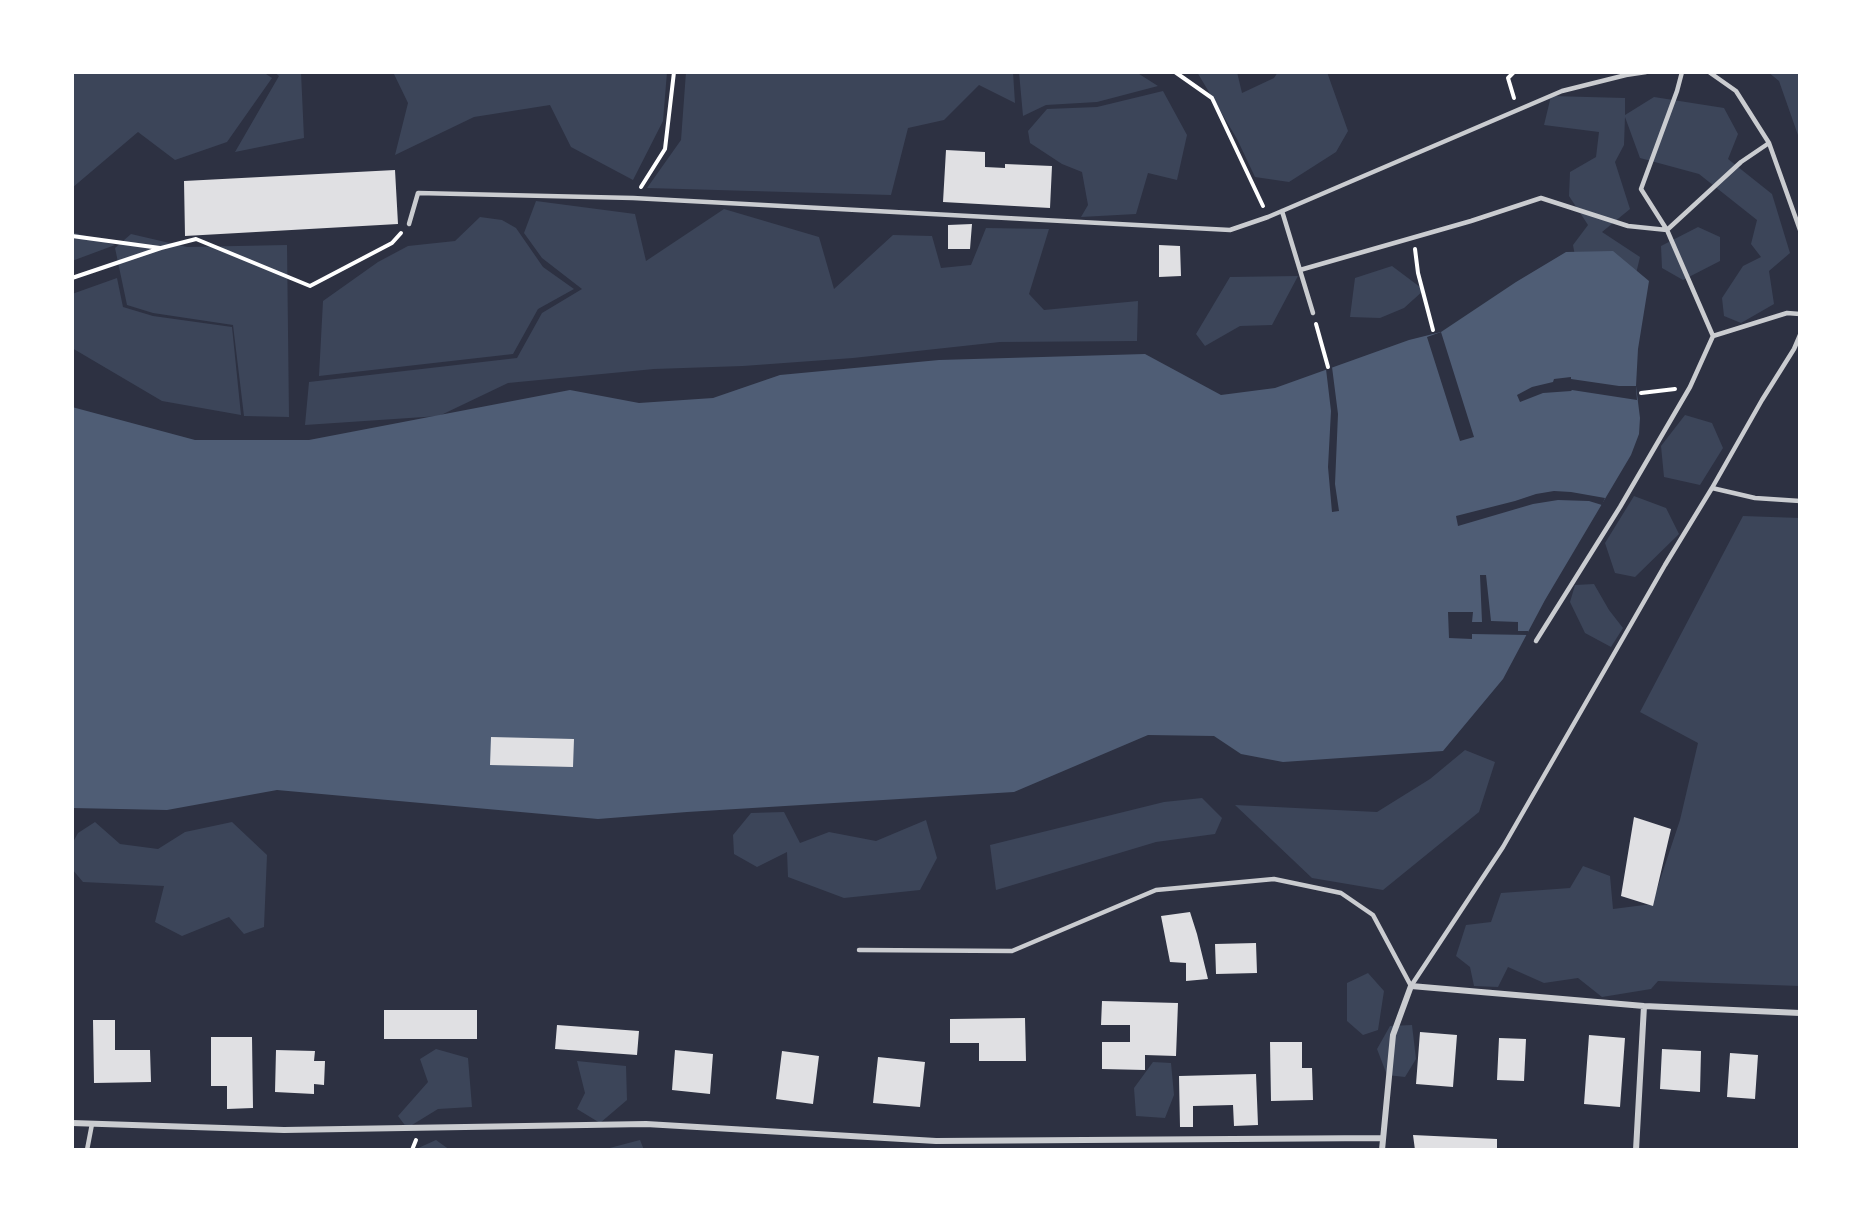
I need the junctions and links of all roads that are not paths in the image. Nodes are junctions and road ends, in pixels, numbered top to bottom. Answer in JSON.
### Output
{"nodes":[{"id":1,"x":1646,"y":72,"type":"edge"},
{"id":2,"x":1682,"y":72,"type":"edge"},
{"id":3,"x":1709,"y":72,"type":"edge"},
{"id":4,"x":1769,"y":143,"type":"junction"},
{"id":5,"x":1282,"y":211,"type":"junction"},
{"id":6,"x":409,"y":224,"type":"road end"},
{"id":7,"x":1667,"y":230,"type":"junction"},
{"id":8,"x":1800,"y":230,"type":"edge"},
{"id":9,"x":1300,"y":270,"type":"junction"},
{"id":10,"x":1313,"y":314,"type":"road end"},
{"id":11,"x":1800,"y":314,"type":"edge"},
{"id":12,"x":1800,"y":334,"type":"edge"},
{"id":13,"x":1713,"y":336,"type":"junction"},
{"id":14,"x":1712,"y":488,"type":"junction"},
{"id":15,"x":1800,"y":501,"type":"edge"},
{"id":16,"x":1536,"y":641,"type":"dead end"},
{"id":17,"x":859,"y":950,"type":"dead end"},
{"id":18,"x":1411,"y":986,"type":"junction"},
{"id":19,"x":1644,"y":1006,"type":"junction"},
{"id":20,"x":1800,"y":1013,"type":"edge"},
{"id":21,"x":72,"y":1123,"type":"edge"},
{"id":22,"x":92,"y":1124,"type":"junction"},
{"id":23,"x":1382,"y":1138,"type":"junction"},
{"id":24,"x":87,"y":1150,"type":"edge"},
{"id":25,"x":1382,"y":1150,"type":"edge"},
{"id":26,"x":1636,"y":1150,"type":"edge"}],
"edges":[{"from":1,"to":5,"type":"lane"},
{"from":2,"to":7,"type":"lane"},
{"from":3,"to":4,"type":"lane"},
{"from":4,"to":7,"type":"lane"},
{"from":4,"to":8,"type":"lane"},
{"from":5,"to":6,"type":"lane"},
{"from":5,"to":9,"type":"lane"},
{"from":7,"to":9,"type":"lane"},
{"from":7,"to":13,"type":"lane"},
{"from":9,"to":10,"type":"lane"},
{"from":11,"to":13,"type":"lane"},
{"from":12,"to":14,"type":"lane"},
{"from":13,"to":16,"type":"lane"},
{"from":14,"to":15,"type":"lane"},
{"from":14,"to":18,"type":"lane"},
{"from":17,"to":18,"type":"lane"},
{"from":18,"to":19,"type":"street"},
{"from":18,"to":23,"type":"street"},
{"from":19,"to":20,"type":"street"},
{"from":19,"to":26,"type":"street"},
{"from":21,"to":22,"type":"street"},
{"from":22,"to":23,"type":"street"},
{"from":22,"to":24,"type":"lane"},
{"from":23,"to":25,"type":"street"}]}
